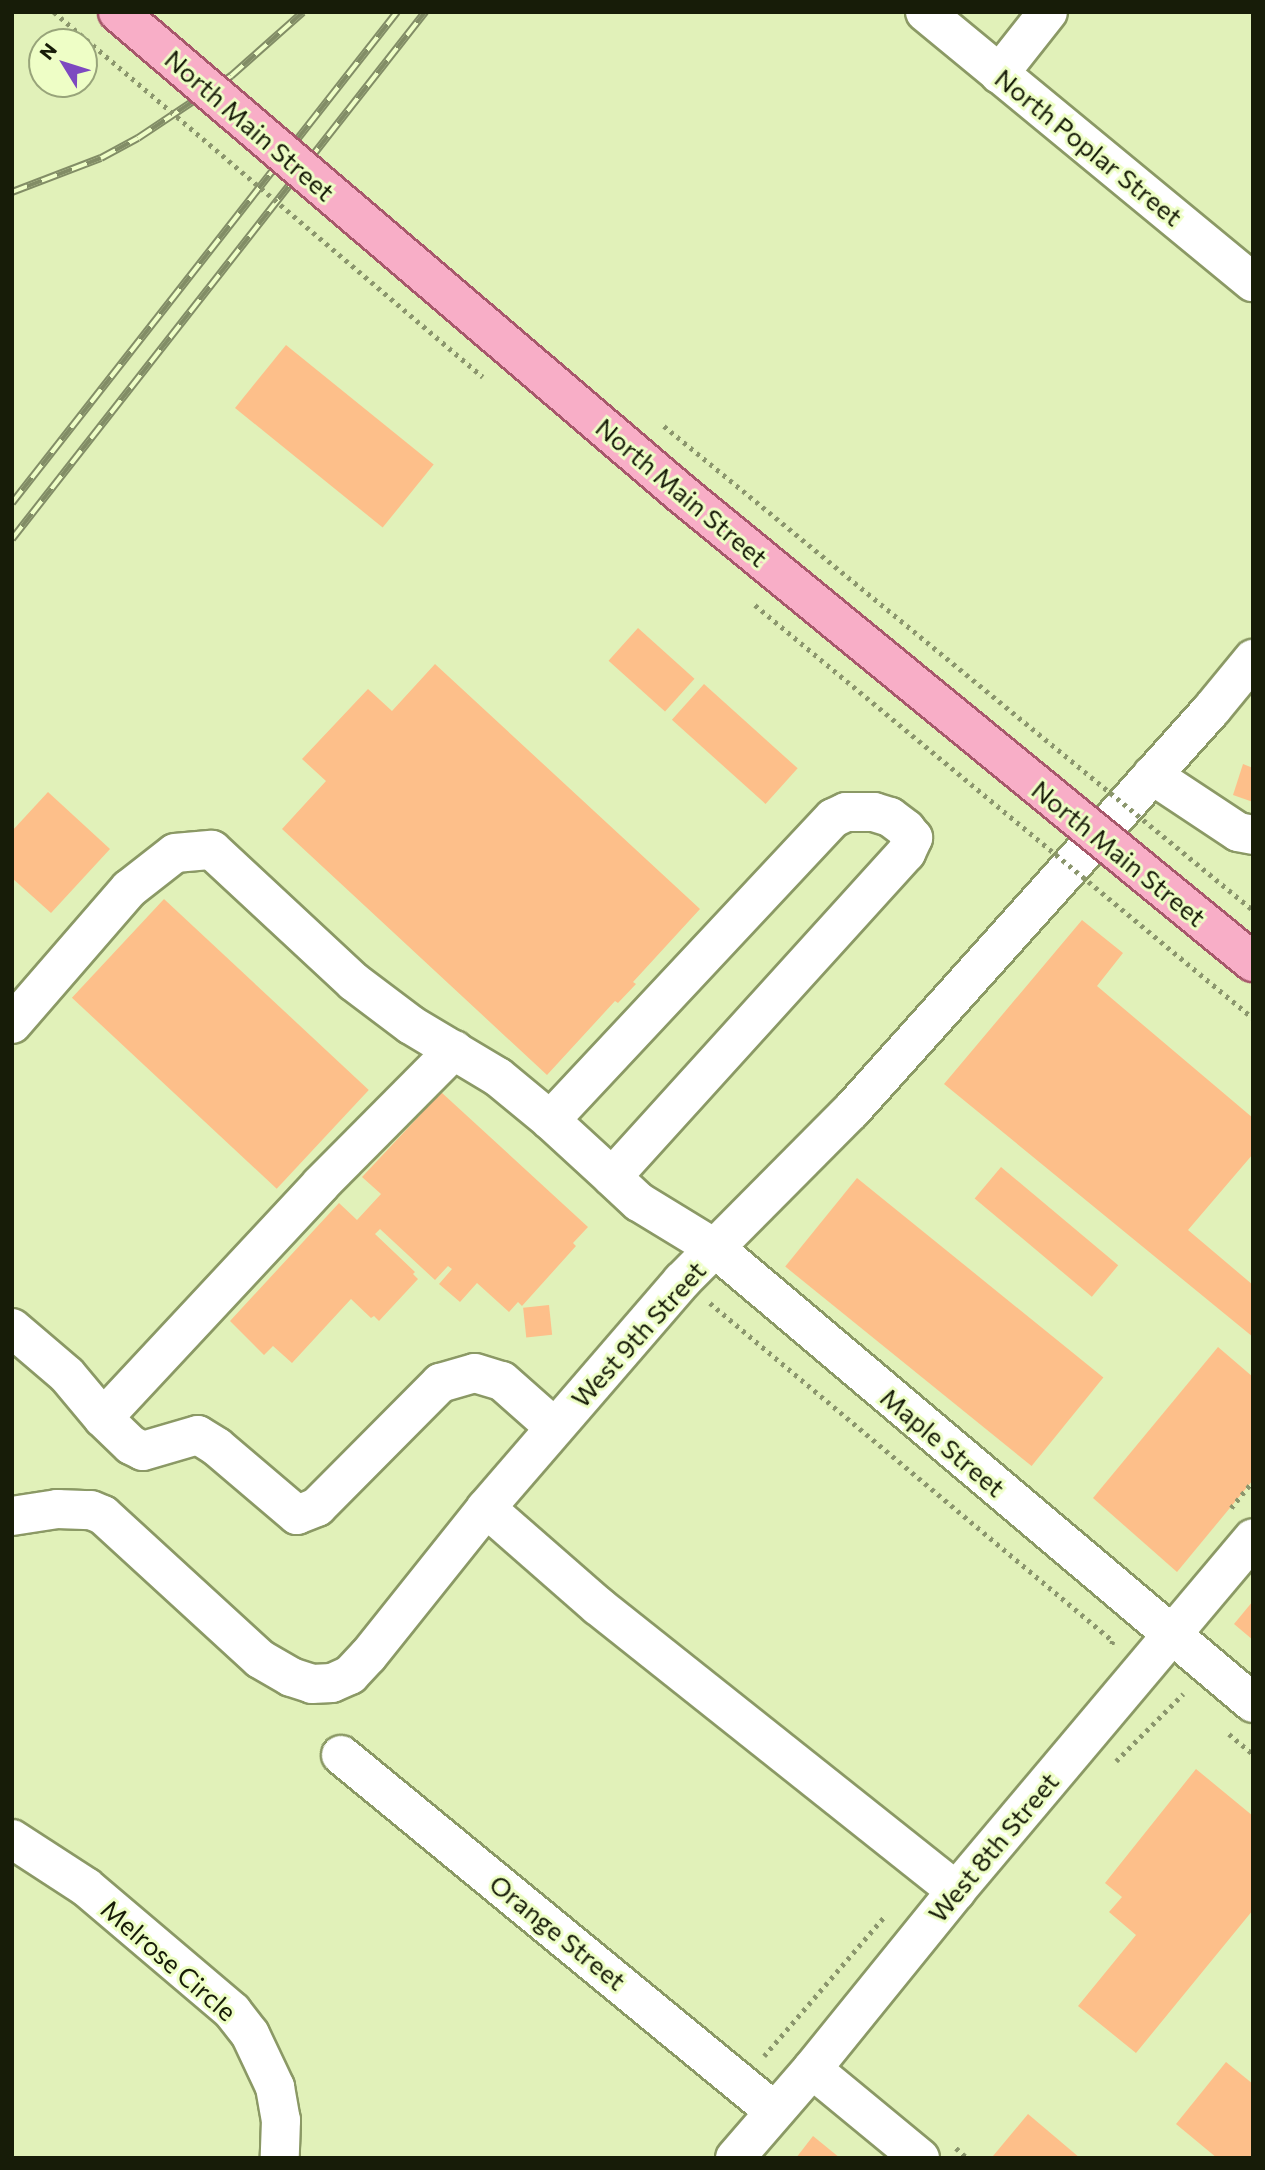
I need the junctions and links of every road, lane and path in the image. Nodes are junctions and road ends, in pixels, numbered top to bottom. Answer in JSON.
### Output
{"nodes":[{"id":1,"x":118,"y":12,"type":"edge"},
{"id":2,"x":925,"y":12,"type":"edge"},
{"id":3,"x":1048,"y":12,"type":"edge"},
{"id":4,"x":999,"y":74,"type":"junction"},
{"id":5,"x":1253,"y":282,"type":"edge"},
{"id":6,"x":653,"y":418,"type":"dead end"},
{"id":7,"x":1253,"y":659,"type":"edge"},
{"id":8,"x":1152,"y":775,"type":"junction"},
{"id":9,"x":1253,"y":835,"type":"edge"},
{"id":10,"x":1253,"y":910,"type":"edge"},
{"id":11,"x":1253,"y":962,"type":"edge"},
{"id":12,"x":12,"y":1024,"type":"edge"},
{"id":13,"x":454,"y":1049,"type":"junction"},
{"id":14,"x":550,"y":1120,"type":"junction"},
{"id":15,"x":612,"y":1177,"type":"junction"},
{"id":16,"x":716,"y":1248,"type":"junction"},
{"id":17,"x":682,"y":1281,"type":"junction"},
{"id":18,"x":12,"y":1328,"type":"edge"},
{"id":19,"x":103,"y":1418,"type":"junction"},
{"id":20,"x":554,"y":1427,"type":"junction"},
{"id":21,"x":486,"y":1508,"type":"junction"},
{"id":22,"x":12,"y":1516,"type":"edge"},
{"id":23,"x":1253,"y":1538,"type":"edge"},
{"id":24,"x":1170,"y":1635,"type":"junction"},
{"id":25,"x":1110,"y":1654,"type":"dead end"},
{"id":26,"x":1191,"y":1702,"type":"dead end"},
{"id":27,"x":1253,"y":1703,"type":"edge"},
{"id":28,"x":1222,"y":1728,"type":"dead end"},
{"id":29,"x":1253,"y":1754,"type":"edge"},
{"id":30,"x":341,"y":1755,"type":"dead end"},
{"id":31,"x":1111,"y":1767,"type":"dead end"},
{"id":32,"x":12,"y":1839,"type":"edge"},
{"id":33,"x":956,"y":1891,"type":"junction"},
{"id":34,"x":891,"y":1909,"type":"dead end"},
{"id":35,"x":813,"y":2069,"type":"junction"},
{"id":36,"x":741,"y":2083,"type":"junction"},
{"id":37,"x":774,"y":2110,"type":"junction"},
{"id":38,"x":933,"y":2149,"type":"edge"},
{"id":39,"x":280,"y":2158,"type":"edge"},
{"id":40,"x":735,"y":2158,"type":"edge"},
{"id":41,"x":967,"y":2158,"type":"edge"}],
"edges":[{"from":1,"to":11,"type":"main road","name":"North Main Street","bridge":true},
{"from":2,"to":4,"type":"street","name":"North Poplar Street"},
{"from":3,"to":4,"type":"street"},
{"from":4,"to":5,"type":"street","name":"North Poplar Street"},
{"from":6,"to":10,"type":"path","bridge":true},
{"from":7,"to":8,"type":"street","name":"West 9th Street"},
{"from":8,"to":9,"type":"street"},
{"from":8,"to":16,"type":"street","name":"West 9th Street"},
{"from":12,"to":13,"type":"street","name":"Maple Street"},
{"from":13,"to":14,"type":"street","name":"Maple Street"},
{"from":13,"to":19,"type":"street"},
{"from":14,"to":15,"type":"street","name":"Maple Street"},
{"from":14,"to":15,"type":"street"},
{"from":15,"to":16,"type":"street","name":"Maple Street"},
{"from":16,"to":17,"type":"street","name":"West 9th Street"},
{"from":16,"to":24,"type":"street","name":"Maple Street"},
{"from":17,"to":20,"type":"street","name":"West 9th Street"},
{"from":17,"to":25,"type":"path"},
{"from":18,"to":19,"type":"street"},
{"from":19,"to":20,"type":"street"},
{"from":20,"to":21,"type":"street","name":"West 9th Street"},
{"from":21,"to":22,"type":"street","name":"West 9th Street"},
{"from":21,"to":33,"type":"street"},
{"from":23,"to":24,"type":"street","name":"West 8th Street"},
{"from":24,"to":27,"type":"street","name":"Maple Street"},
{"from":24,"to":33,"type":"street","name":"West 8th Street"},
{"from":26,"to":31,"type":"path"},
{"from":28,"to":29,"type":"path"},
{"from":30,"to":36,"type":"street","name":"Orange Street"},
{"from":32,"to":39,"type":"street","name":"Melrose Circle"},
{"from":33,"to":35,"type":"street","name":"West 8th Street"},
{"from":34,"to":36,"type":"path"},
{"from":35,"to":37,"type":"street","name":"West 8th Street"},
{"from":35,"to":38,"type":"street"},
{"from":36,"to":37,"type":"street","name":"Orange Street"},
{"from":37,"to":40,"type":"street","name":"West 8th Street"},
{"from":38,"to":41,"type":"path"}]}
